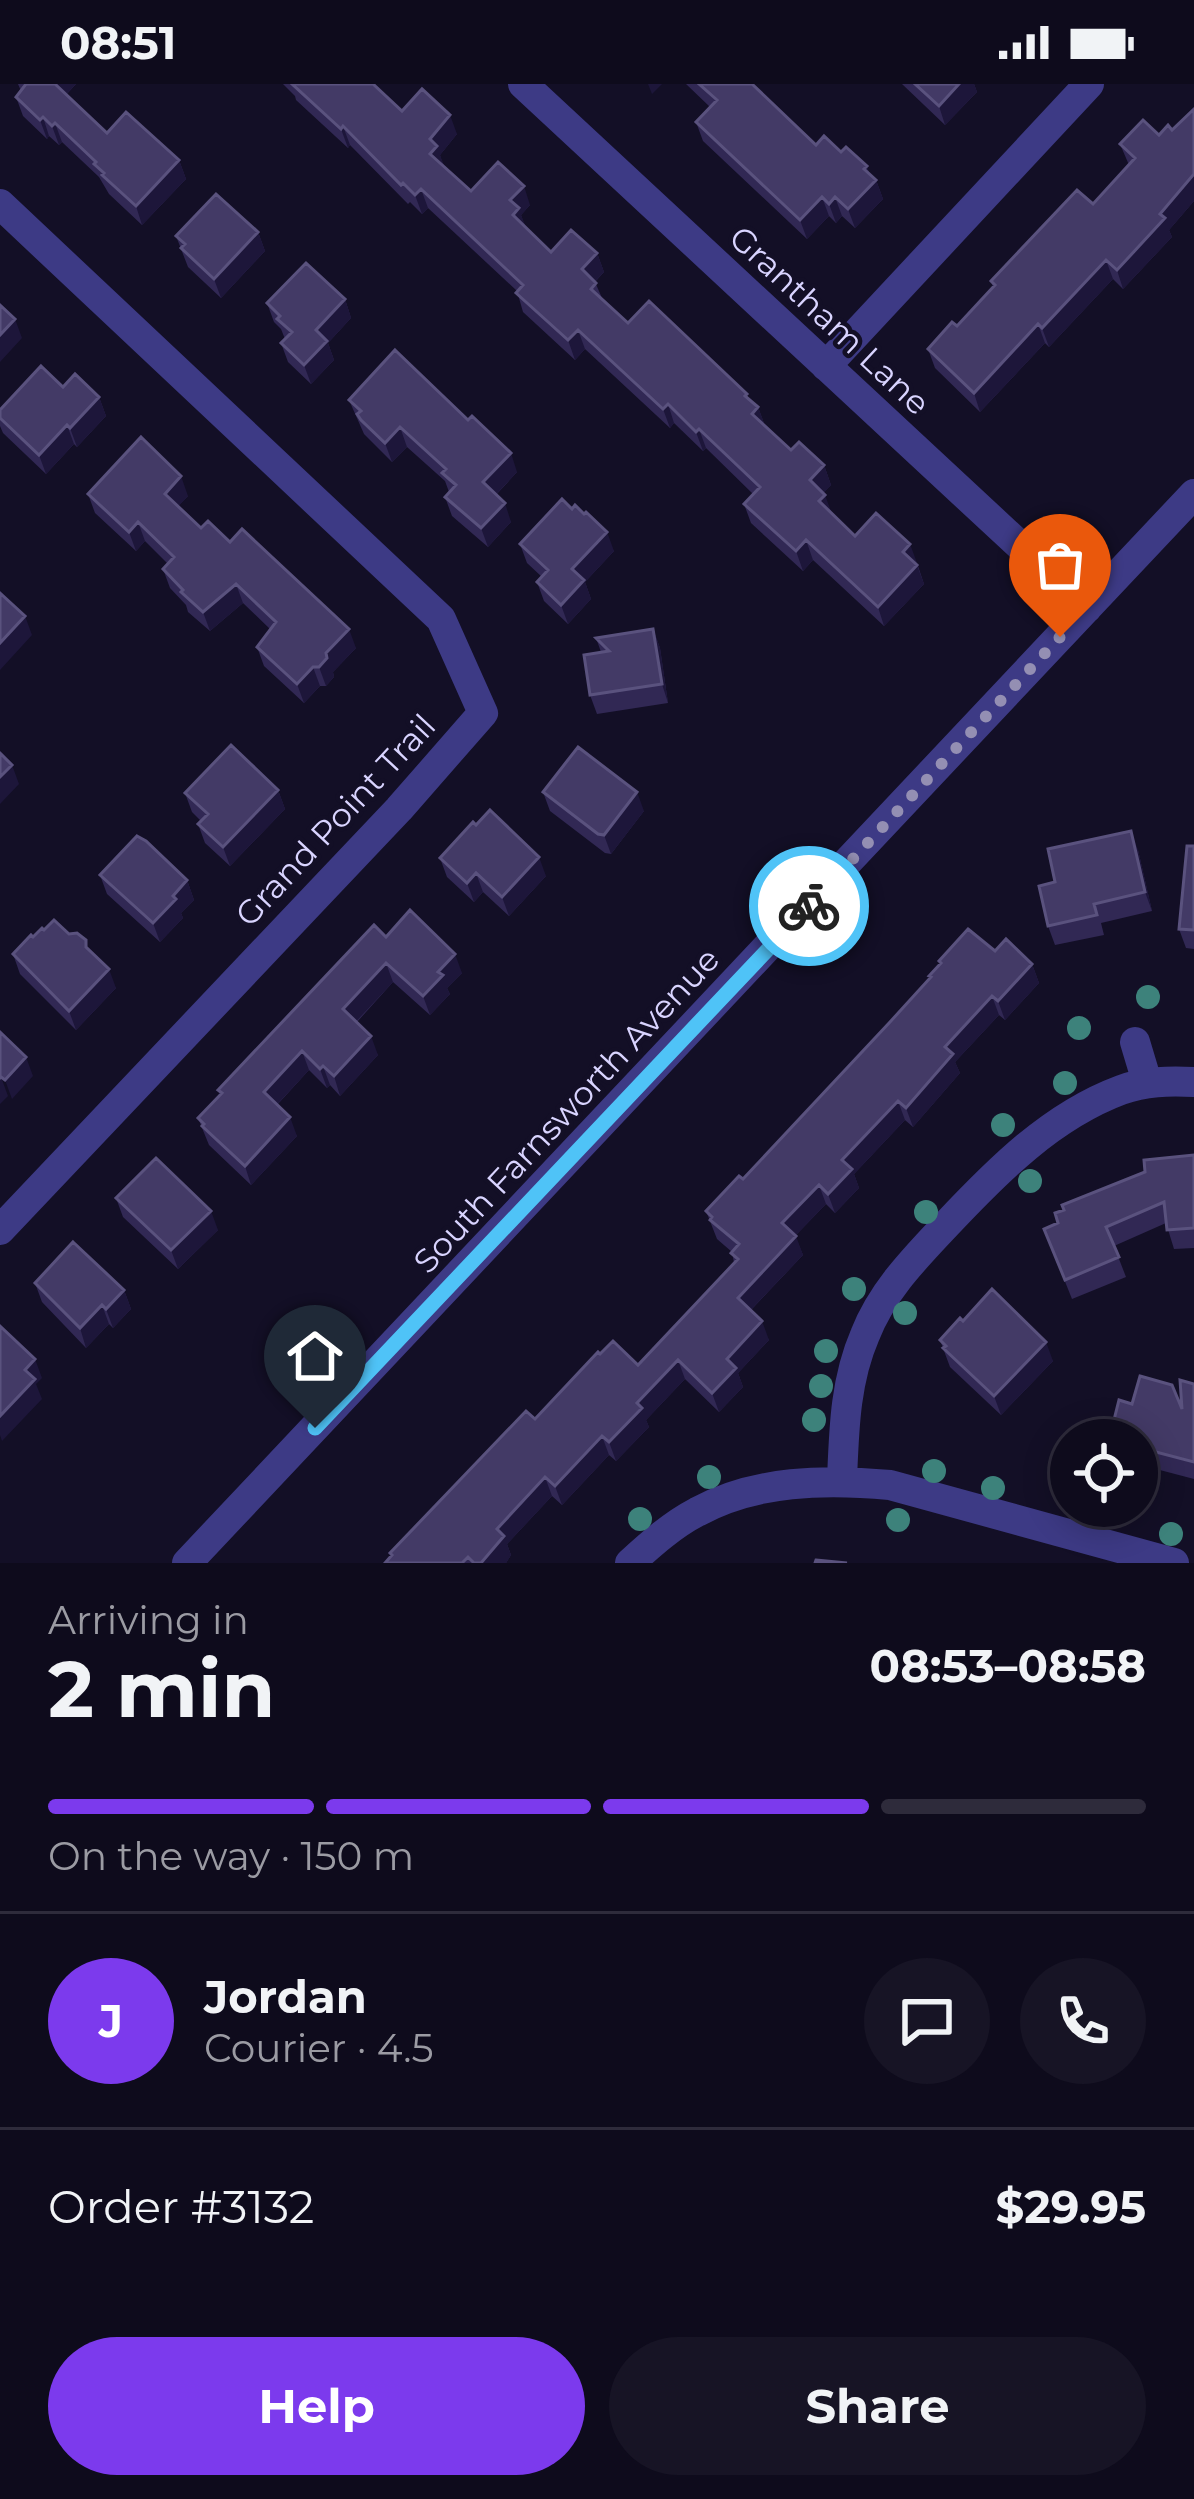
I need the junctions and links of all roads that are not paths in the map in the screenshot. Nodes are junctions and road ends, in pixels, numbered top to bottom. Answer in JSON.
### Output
{"nodes":[{"id":1,"x":523,"y":84,"type":"edge"},
{"id":2,"x":1089,"y":84,"type":"edge"},
{"id":3,"x":0,"y":204,"type":"edge"},
{"id":4,"x":826,"y":365,"type":"junction"},
{"id":5,"x":1194,"y":494,"type":"edge"},
{"id":6,"x":1087,"y":608,"type":"junction"},
{"id":7,"x":1135,"y":1042,"type":"dead end"},
{"id":8,"x":1147,"y":1082,"type":"junction"},
{"id":9,"x":1194,"y":1082,"type":"edge"},
{"id":10,"x":0,"y":1230,"type":"edge"},
{"id":11,"x":842,"y":1480,"type":"junction"},
{"id":12,"x":1135,"y":1558,"type":"edge"},
{"id":13,"x":187,"y":1563,"type":"edge"},
{"id":14,"x":630,"y":1563,"type":"edge"},
{"id":15,"x":1174,"y":1563,"type":"edge"}],
"edges":[{"from":1,"to":4,"type":"street","name":"Grantham Lane"},
{"from":2,"to":4,"type":"street"},
{"from":3,"to":10,"type":"street","name":"Grand Point Trail"},
{"from":4,"to":6,"type":"street","name":"Grantham Lane"},
{"from":5,"to":6,"type":"street","name":"South Farnsworth Avenue"},
{"from":6,"to":13,"type":"street","name":"South Farnsworth Avenue"},
{"from":7,"to":8,"type":"street"},
{"from":8,"to":9,"type":"street"},
{"from":8,"to":11,"type":"street"},
{"from":11,"to":12,"type":"street"},
{"from":11,"to":14,"type":"street"},
{"from":12,"to":15,"type":"street"}]}
